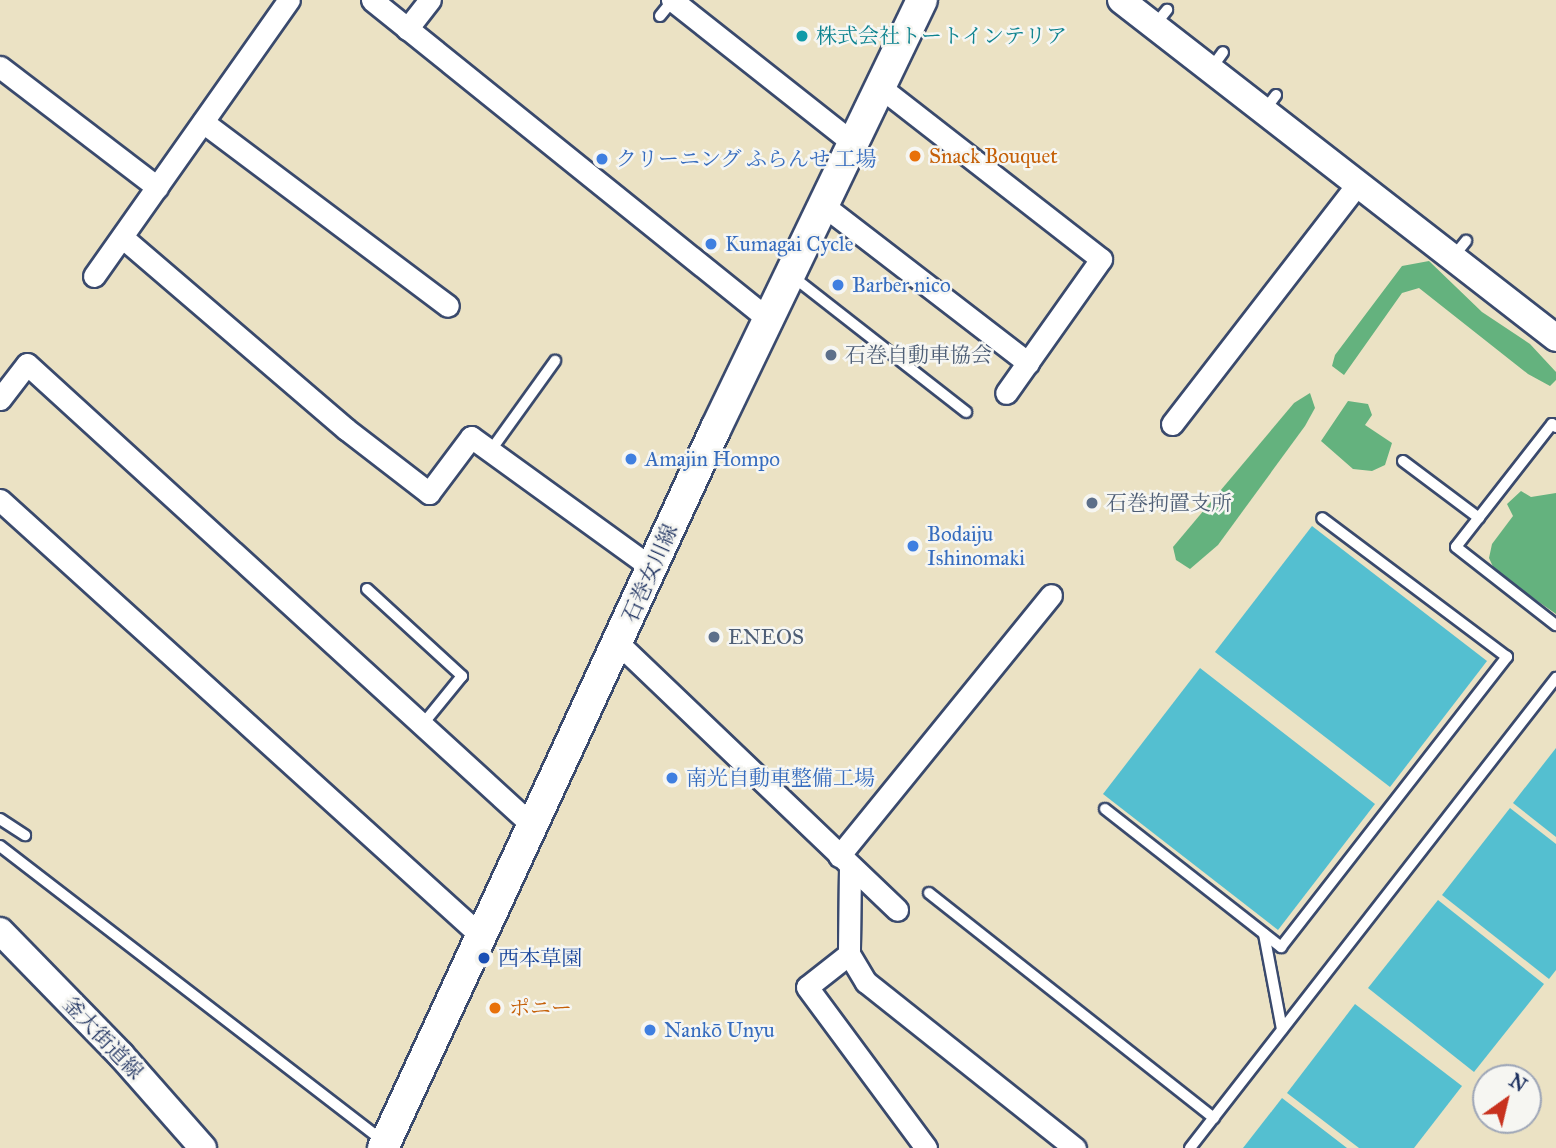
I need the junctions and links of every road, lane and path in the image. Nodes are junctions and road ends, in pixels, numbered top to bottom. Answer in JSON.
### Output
{"nodes":[{"id":1,"x":289,"y":0,"type":"edge"},
{"id":2,"x":372,"y":0,"type":"edge"},
{"id":3,"x":430,"y":0,"type":"edge"},
{"id":4,"x":922,"y":0,"type":"edge"},
{"id":5,"x":1121,"y":0,"type":"edge"},
{"id":6,"x":668,"y":6,"type":"edge"},
{"id":7,"x":407,"y":29,"type":"junction"},
{"id":8,"x":0,"y":67,"type":"edge"},
{"id":9,"x":880,"y":87,"type":"junction"},
{"id":10,"x":203,"y":122,"type":"junction"},
{"id":11,"x":852,"y":142,"type":"junction"},
{"id":12,"x":1358,"y":183,"type":"junction"},
{"id":13,"x":157,"y":187,"type":"junction"},
{"id":14,"x":823,"y":205,"type":"junction"},
{"id":15,"x":122,"y":237,"type":"junction"},
{"id":16,"x":790,"y":274,"type":"junction"},
{"id":17,"x":94,"y":276,"type":"dead end"},
{"id":18,"x":447,"y":306,"type":"dead end"},
{"id":19,"x":768,"y":319,"type":"junction"},
{"id":20,"x":1556,"y":338,"type":"edge"},
{"id":21,"x":555,"y":361,"type":"dead end"},
{"id":22,"x":1028,"y":363,"type":"junction"},
{"id":23,"x":1006,"y":393,"type":"dead end"},
{"id":24,"x":0,"y":399,"type":"edge"},
{"id":25,"x":966,"y":412,"type":"dead end"},
{"id":26,"x":1172,"y":424,"type":"dead end"},
{"id":27,"x":1556,"y":427,"type":"edge"},
{"id":28,"x":491,"y":450,"type":"junction"},
{"id":29,"x":1403,"y":461,"type":"dead end"},
{"id":30,"x":0,"y":500,"type":"edge"},
{"id":31,"x":1321,"y":518,"type":"dead end"},
{"id":32,"x":1479,"y":518,"type":"junction"},
{"id":33,"x":652,"y":568,"type":"junction"},
{"id":34,"x":367,"y":589,"type":"dead end"},
{"id":35,"x":1051,"y":595,"type":"dead end"},
{"id":36,"x":1556,"y":625,"type":"edge"},
{"id":37,"x":618,"y":643,"type":"junction"},
{"id":38,"x":1556,"y":678,"type":"edge"},
{"id":39,"x":422,"y":725,"type":"junction"},
{"id":40,"x":1105,"y":809,"type":"dead end"},
{"id":41,"x":0,"y":819,"type":"edge"},
{"id":42,"x":532,"y":825,"type":"junction"},
{"id":43,"x":25,"y":835,"type":"dead end"},
{"id":44,"x":0,"y":846,"type":"edge"},
{"id":45,"x":844,"y":861,"type":"junction"},
{"id":46,"x":929,"y":893,"type":"dead end"},
{"id":47,"x":897,"y":910,"type":"dead end"},
{"id":48,"x":0,"y":931,"type":"edge"},
{"id":49,"x":1264,"y":934,"type":"junction"},
{"id":50,"x":480,"y":935,"type":"junction"},
{"id":51,"x":849,"y":954,"type":"junction"},
{"id":52,"x":1282,"y":1029,"type":"junction"},
{"id":53,"x":1214,"y":1118,"type":"junction"},
{"id":54,"x":384,"y":1145,"type":"edge"},
{"id":55,"x":203,"y":1148,"type":"edge"},
{"id":56,"x":926,"y":1148,"type":"edge"},
{"id":57,"x":1075,"y":1148,"type":"edge"},
{"id":58,"x":1190,"y":1148,"type":"edge"}],
"edges":[{"from":1,"to":10,"type":"street"},
{"from":2,"to":7,"type":"street"},
{"from":3,"to":7,"type":"street"},
{"from":4,"to":9,"type":"main road","name":"石巻女川線"},
{"from":5,"to":12,"type":"street"},
{"from":6,"to":11,"type":"street"},
{"from":7,"to":19,"type":"street"},
{"from":8,"to":13,"type":"street"},
{"from":9,"to":11,"type":"main road","name":"石巻女川線"},
{"from":9,"to":22,"type":"street"},
{"from":10,"to":13,"type":"street"},
{"from":10,"to":18,"type":"street"},
{"from":11,"to":14,"type":"main road","name":"石巻女川線"},
{"from":12,"to":20,"type":"street"},
{"from":12,"to":26,"type":"street"},
{"from":13,"to":15,"type":"street"},
{"from":14,"to":16,"type":"main road","name":"石巻女川線"},
{"from":14,"to":22,"type":"street"},
{"from":15,"to":17,"type":"street"},
{"from":15,"to":28,"type":"street"},
{"from":16,"to":19,"type":"main road","name":"石巻女川線"},
{"from":16,"to":25,"type":"lane"},
{"from":19,"to":33,"type":"main road","name":"石巻女川線"},
{"from":21,"to":28,"type":"lane"},
{"from":22,"to":23,"type":"street"},
{"from":24,"to":39,"type":"street"},
{"from":27,"to":32,"type":"lane"},
{"from":28,"to":33,"type":"street"},
{"from":29,"to":32,"type":"lane"},
{"from":30,"to":50,"type":"street"},
{"from":31,"to":49,"type":"lane"},
{"from":32,"to":36,"type":"lane"},
{"from":33,"to":37,"type":"main road","name":"石巻女川線"},
{"from":34,"to":39,"type":"lane"},
{"from":35,"to":45,"type":"street"},
{"from":37,"to":42,"type":"main road","name":"石巻女川線"},
{"from":37,"to":45,"type":"street"},
{"from":38,"to":52,"type":"lane"},
{"from":39,"to":42,"type":"street"},
{"from":40,"to":49,"type":"lane"},
{"from":41,"to":43,"type":"lane"},
{"from":42,"to":50,"type":"main road","name":"石巻女川線"},
{"from":44,"to":54,"type":"lane"},
{"from":45,"to":47,"type":"street"},
{"from":45,"to":51,"type":"street"},
{"from":46,"to":53,"type":"lane"},
{"from":48,"to":55,"type":"street","name":"釜大街道線"},
{"from":49,"to":52,"type":"lane"},
{"from":50,"to":54,"type":"main road","name":"石巻女川線"},
{"from":51,"to":56,"type":"street"},
{"from":51,"to":57,"type":"street"},
{"from":52,"to":53,"type":"lane"},
{"from":53,"to":58,"type":"lane"}]}
